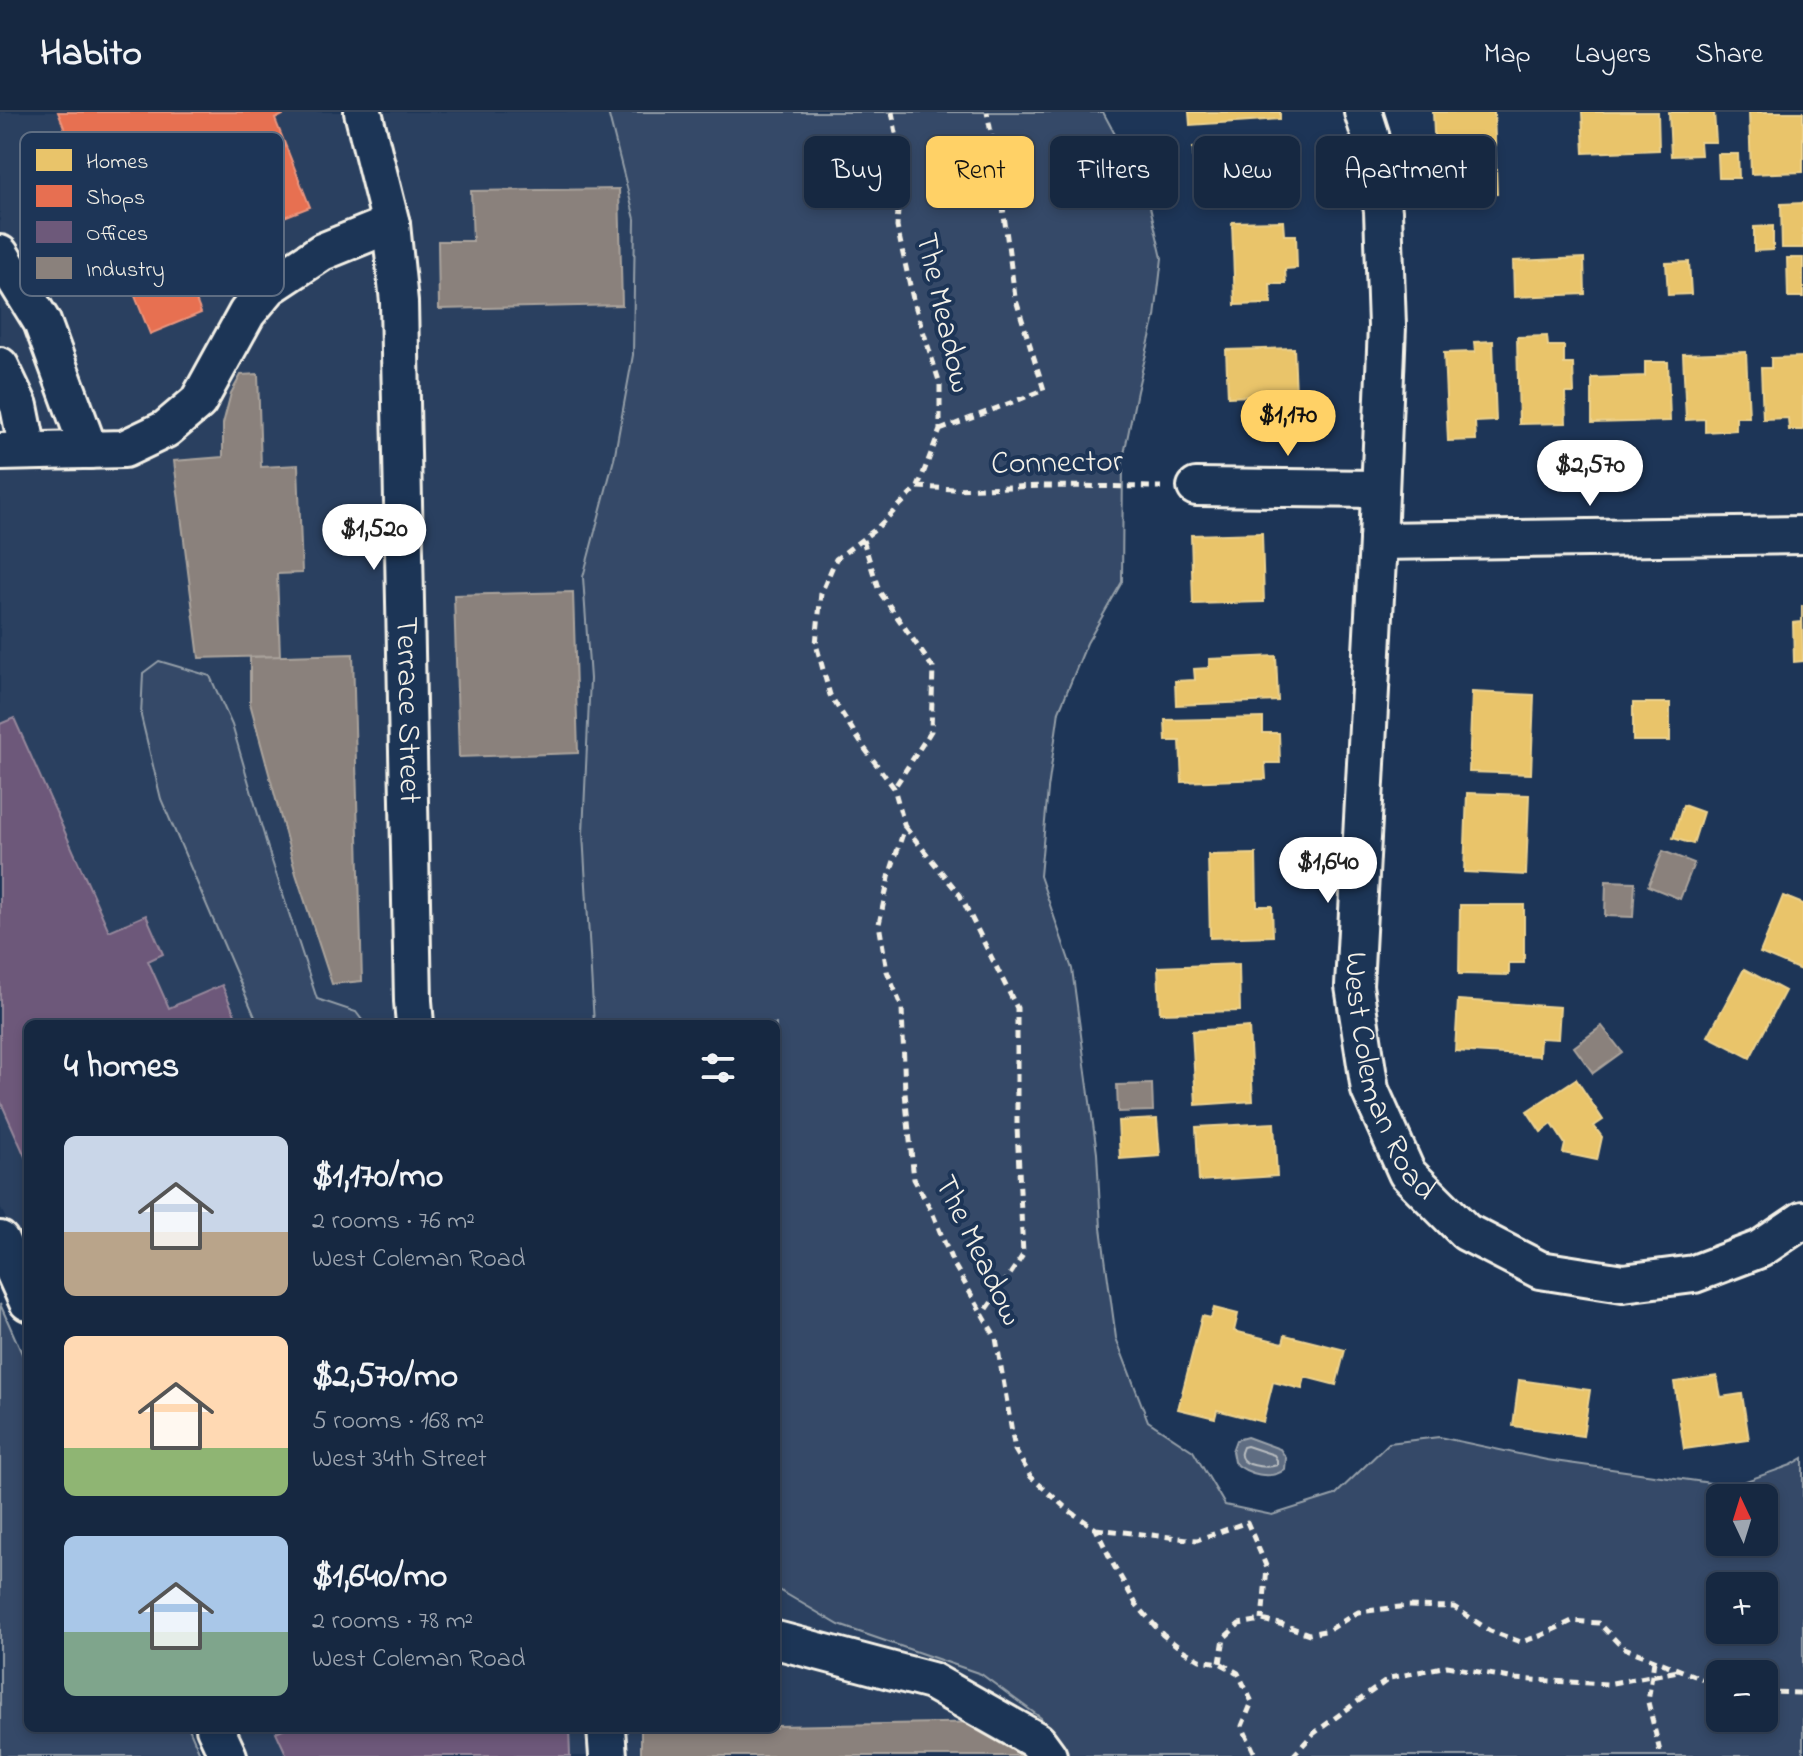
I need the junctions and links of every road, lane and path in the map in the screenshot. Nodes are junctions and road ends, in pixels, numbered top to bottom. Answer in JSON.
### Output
{"nodes":[{"id":1,"x":363,"y":112,"type":"edge"},
{"id":2,"x":892,"y":112,"type":"edge"},
{"id":3,"x":987,"y":112,"type":"edge"},
{"id":4,"x":1363,"y":112,"type":"edge"},
{"id":5,"x":391,"y":224,"type":"junction"},
{"id":6,"x":0,"y":254,"type":"edge"},
{"id":7,"x":284,"y":277,"type":"edge"},
{"id":8,"x":20,"y":286,"type":"edge"},
{"id":9,"x":26,"y":296,"type":"edge"},
{"id":10,"x":261,"y":296,"type":"edge"},
{"id":11,"x":0,"y":366,"type":"edge"},
{"id":12,"x":940,"y":430,"type":"junction"},
{"id":13,"x":89,"y":450,"type":"junction"},
{"id":14,"x":14,"y":451,"type":"edge"},
{"id":15,"x":918,"y":487,"type":"junction"},
{"id":16,"x":1196,"y":487,"type":"joint"},
{"id":17,"x":1379,"y":489,"type":"junction"},
{"id":18,"x":1803,"y":535,"type":"edge"},
{"id":19,"x":863,"y":540,"type":"junction"},
{"id":20,"x":1378,"y":541,"type":"junction"},
{"id":21,"x":894,"y":788,"type":"junction"},
{"id":22,"x":905,"y":827,"type":"junction"},
{"id":23,"x":415,"y":1020,"type":"edge"},
{"id":24,"x":1803,"y":1220,"type":"edge"},
{"id":25,"x":0,"y":1240,"type":"edge"},
{"id":26,"x":24,"y":1293,"type":"edge"},
{"id":27,"x":983,"y":1315,"type":"junction"},
{"id":28,"x":1096,"y":1529,"type":"junction"},
{"id":29,"x":1262,"y":1620,"type":"junction"},
{"id":30,"x":780,"y":1641,"type":"edge"},
{"id":31,"x":1654,"y":1661,"type":"junction"},
{"id":32,"x":1220,"y":1663,"type":"junction"},
{"id":33,"x":1679,"y":1671,"type":"junction"},
{"id":34,"x":1652,"y":1676,"type":"junction"},
{"id":35,"x":1706,"y":1681,"type":"edge"},
{"id":36,"x":1778,"y":1692,"type":"edge"},
{"id":37,"x":1803,"y":1693,"type":"edge"},
{"id":38,"x":217,"y":1732,"type":"edge"},
{"id":39,"x":606,"y":1732,"type":"edge"},
{"id":40,"x":228,"y":1756,"type":"edge"},
{"id":41,"x":608,"y":1756,"type":"edge"},
{"id":42,"x":1048,"y":1756,"type":"edge"},
{"id":43,"x":1256,"y":1756,"type":"edge"},
{"id":44,"x":1293,"y":1756,"type":"edge"},
{"id":45,"x":1661,"y":1756,"type":"edge"}],
"edges":[{"from":1,"to":5,"type":"street","name":"Terrace Street"},
{"from":2,"to":12,"type":"path","name":"The Meadow"},
{"from":3,"to":12,"type":"path"},
{"from":4,"to":17,"type":"street","name":"West Coleman Road"},
{"from":5,"to":7,"type":"street"},
{"from":5,"to":23,"type":"street","name":"Terrace Street"},
{"from":6,"to":8,"type":"street"},
{"from":9,"to":13,"type":"street"},
{"from":10,"to":13,"type":"street"},
{"from":11,"to":14,"type":"street"},
{"from":12,"to":15,"type":"path","name":"The Meadow"},
{"from":13,"to":14,"type":"street"},
{"from":15,"to":16,"type":"path","name":"Connector"},
{"from":15,"to":19,"type":"path","name":"The Meadow"},
{"from":16,"to":17,"type":"street"},
{"from":17,"to":20,"type":"street","name":"West Coleman Road"},
{"from":18,"to":20,"type":"street"},
{"from":19,"to":21,"type":"path"},
{"from":19,"to":21,"type":"path","name":"The Meadow"},
{"from":20,"to":24,"type":"street","name":"West Coleman Road"},
{"from":21,"to":22,"type":"path","name":"The Meadow"},
{"from":22,"to":27,"type":"path","name":"The Meadow"},
{"from":22,"to":27,"type":"path"},
{"from":25,"to":26,"type":"street"},
{"from":27,"to":28,"type":"path","name":"The Meadow"},
{"from":28,"to":29,"type":"path"},
{"from":28,"to":32,"type":"path","name":"The Meadow"},
{"from":29,"to":31,"type":"path"},
{"from":29,"to":32,"type":"path"},
{"from":30,"to":42,"type":"street"},
{"from":31,"to":33,"type":"path"},
{"from":31,"to":34,"type":"path"},
{"from":32,"to":43,"type":"path","name":"The Meadow"},
{"from":33,"to":34,"type":"path"},
{"from":33,"to":35,"type":"path"},
{"from":34,"to":44,"type":"path"},
{"from":34,"to":45,"type":"path"},
{"from":36,"to":37,"type":"path"},
{"from":38,"to":40,"type":"street"},
{"from":39,"to":41,"type":"street"}]}
